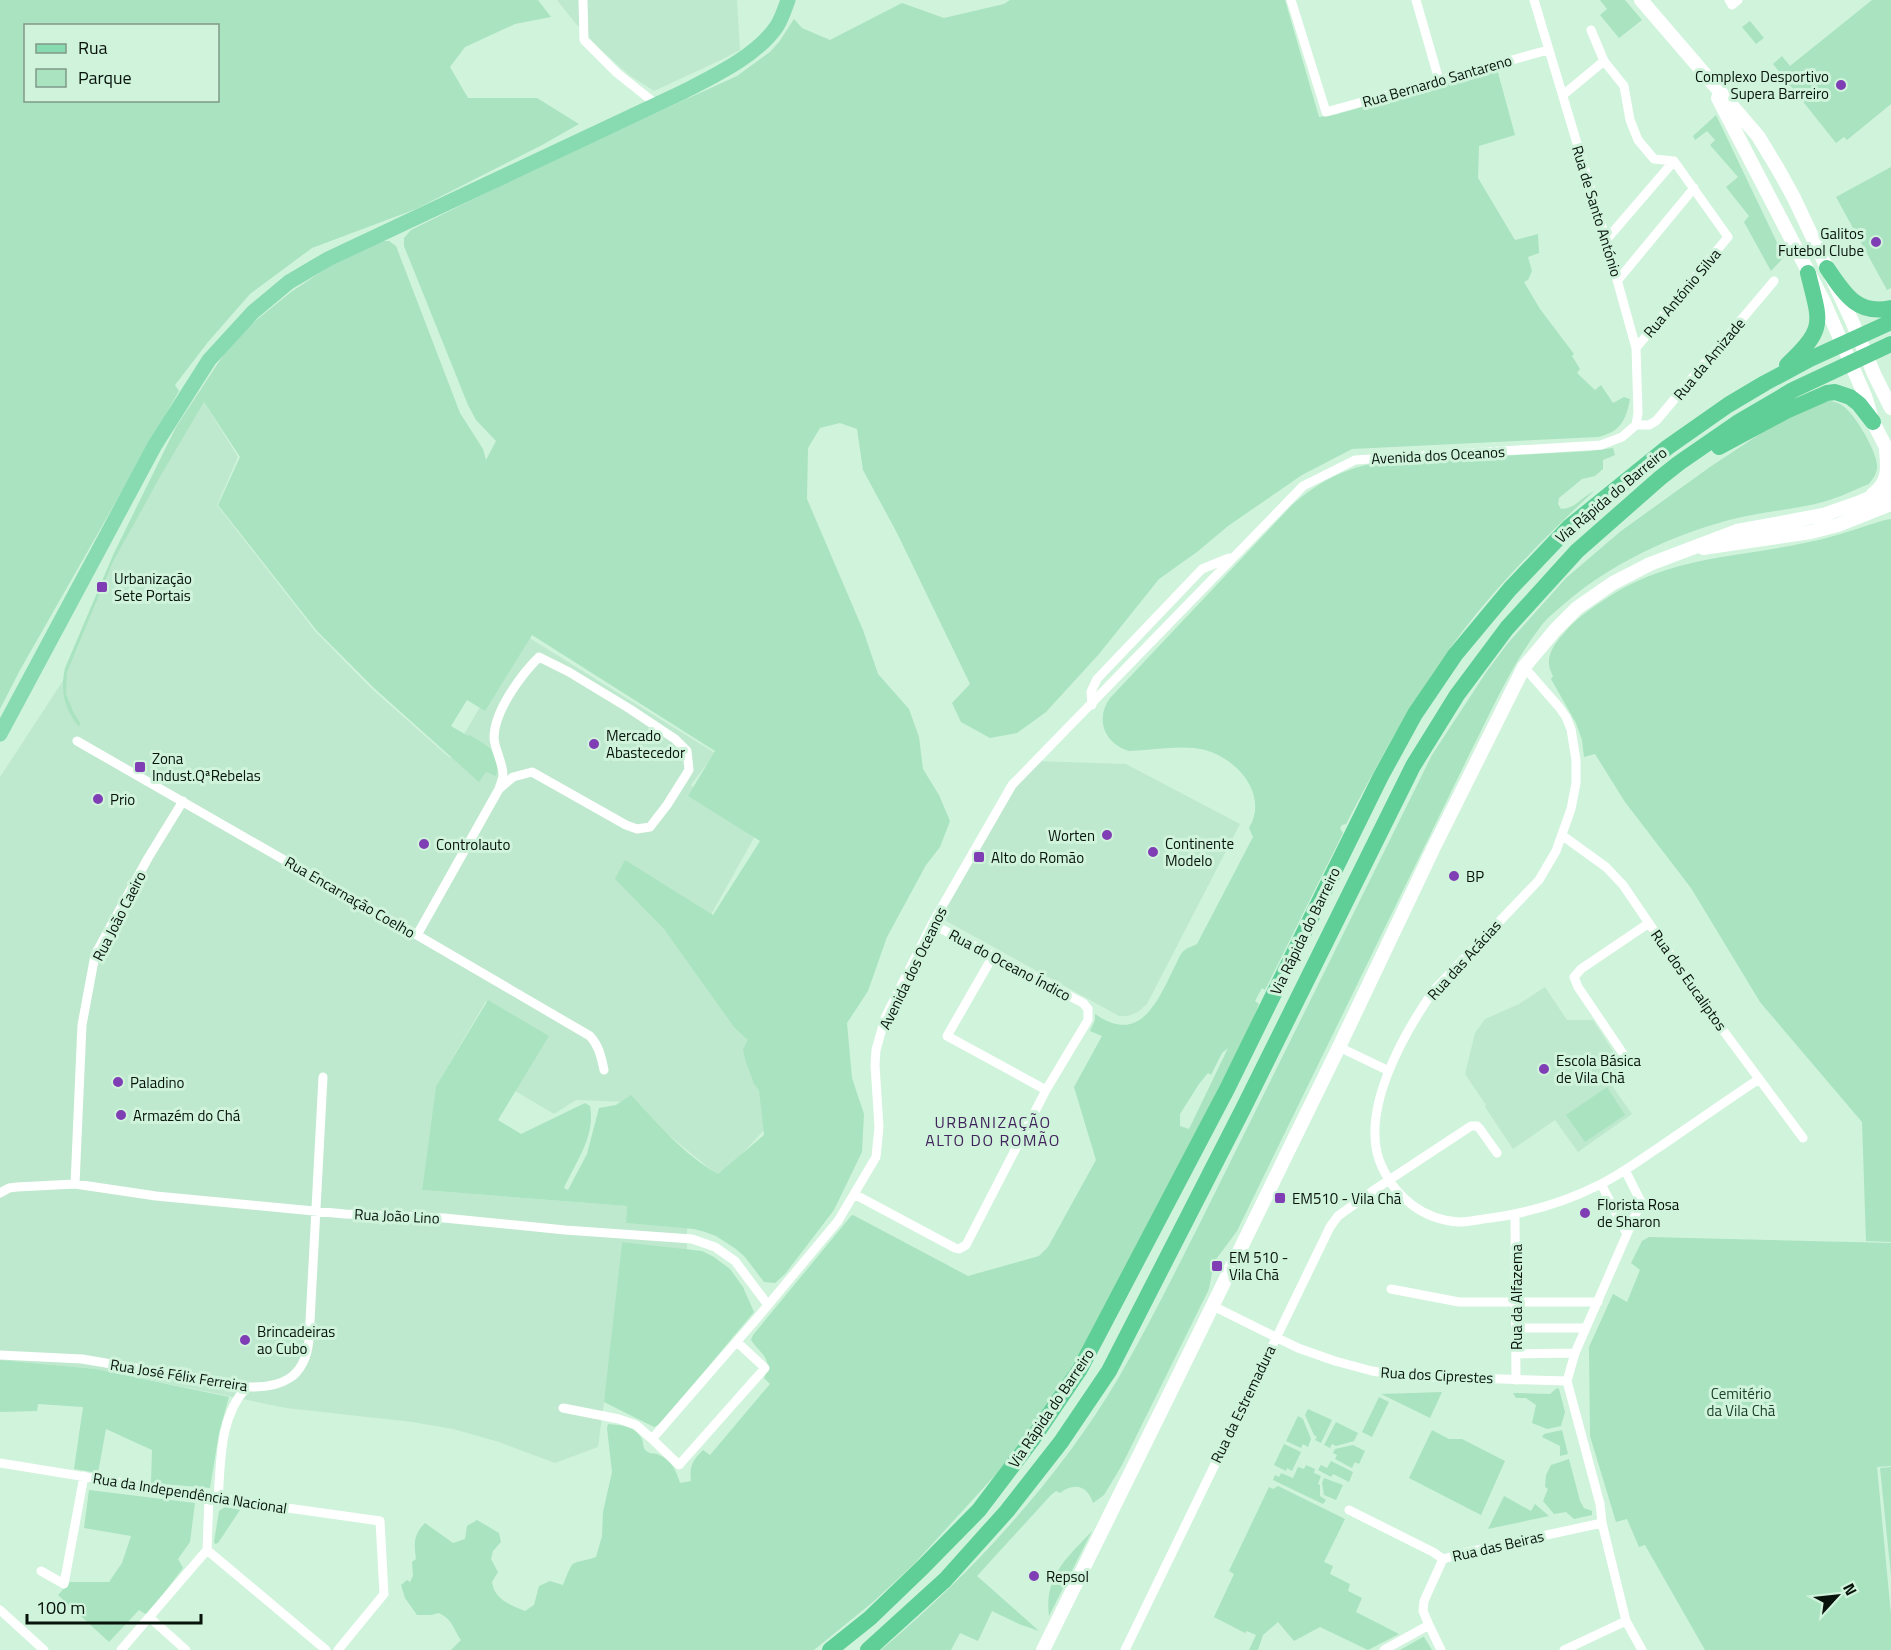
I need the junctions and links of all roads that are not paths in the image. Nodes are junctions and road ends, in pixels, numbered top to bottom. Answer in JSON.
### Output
{"nodes":[{"id":1,"x":583,"y":0,"type":"edge"},
{"id":2,"x":788,"y":0,"type":"edge"},
{"id":3,"x":1291,"y":0,"type":"edge"},
{"id":4,"x":1416,"y":0,"type":"edge"},
{"id":5,"x":1534,"y":0,"type":"edge"},
{"id":6,"x":1641,"y":0,"type":"edge"},
{"id":7,"x":1729,"y":0,"type":"edge"},
{"id":8,"x":1738,"y":0,"type":"edge"},
{"id":9,"x":1591,"y":30,"type":"dead end"},
{"id":10,"x":1548,"y":50,"type":"junction"},
{"id":11,"x":1604,"y":61,"type":"junction"},
{"id":12,"x":1705,"y":75,"type":"junction"},
{"id":13,"x":1439,"y":80,"type":"junction"},
{"id":14,"x":1563,"y":95,"type":"junction"},
{"id":15,"x":656,"y":104,"type":"junction"},
{"id":16,"x":1674,"y":161,"type":"junction"},
{"id":17,"x":1694,"y":188,"type":"junction"},
{"id":18,"x":1606,"y":240,"type":"junction"},
{"id":19,"x":1827,"y":268,"type":"junction"},
{"id":20,"x":1808,"y":273,"type":"junction"},
{"id":21,"x":1618,"y":280,"type":"junction"},
{"id":22,"x":1774,"y":281,"type":"dead end"},
{"id":23,"x":1891,"y":308,"type":"edge"},
{"id":24,"x":1891,"y":322,"type":"edge"},
{"id":25,"x":1859,"y":337,"type":"junction"},
{"id":26,"x":1843,"y":344,"type":"junction"},
{"id":27,"x":1891,"y":344,"type":"edge"},
{"id":28,"x":1636,"y":348,"type":"junction"},
{"id":29,"x":1858,"y":359,"type":"junction"},
{"id":30,"x":1765,"y":383,"type":"junction"},
{"id":31,"x":1891,"y":408,"type":"edge"},
{"id":32,"x":1873,"y":422,"type":"junction"},
{"id":33,"x":1636,"y":425,"type":"junction"},
{"id":34,"x":1889,"y":453,"type":"edge"},
{"id":35,"x":1891,"y":489,"type":"edge"},
{"id":36,"x":1637,"y":499,"type":"junction"},
{"id":37,"x":1860,"y":502,"type":"junction"},
{"id":38,"x":1891,"y":504,"type":"edge"},
{"id":39,"x":1689,"y":550,"type":"junction"},
{"id":40,"x":1234,"y":556,"type":"junction"},
{"id":41,"x":1524,"y":667,"type":"junction"},
{"id":42,"x":1092,"y":705,"type":"junction"},
{"id":43,"x":0,"y":734,"type":"edge"},
{"id":44,"x":78,"y":741,"type":"dead end"},
{"id":45,"x":499,"y":789,"type":"junction"},
{"id":46,"x":183,"y":801,"type":"junction"},
{"id":47,"x":1563,"y":836,"type":"junction"},
{"id":48,"x":1649,"y":923,"type":"junction"},
{"id":49,"x":932,"y":924,"type":"junction"},
{"id":50,"x":417,"y":935,"type":"junction"},
{"id":51,"x":993,"y":956,"type":"junction"},
{"id":52,"x":1339,"y":1047,"type":"junction"},
{"id":53,"x":1628,"y":1061,"type":"dead end"},
{"id":54,"x":604,"y":1070,"type":"dead end"},
{"id":55,"x":1389,"y":1071,"type":"junction"},
{"id":56,"x":323,"y":1077,"type":"dead end"},
{"id":57,"x":1759,"y":1079,"type":"junction"},
{"id":58,"x":1046,"y":1090,"type":"junction"},
{"id":59,"x":1803,"y":1138,"type":"dead end"},
{"id":60,"x":1497,"y":1153,"type":"dead end"},
{"id":61,"x":1625,"y":1170,"type":"junction"},
{"id":62,"x":1389,"y":1180,"type":"junction"},
{"id":63,"x":75,"y":1184,"type":"junction"},
{"id":64,"x":1601,"y":1184,"type":"junction"},
{"id":65,"x":0,"y":1193,"type":"edge"},
{"id":66,"x":854,"y":1194,"type":"junction"},
{"id":67,"x":316,"y":1211,"type":"junction"},
{"id":68,"x":1515,"y":1215,"type":"junction"},
{"id":69,"x":1627,"y":1234,"type":"junction"},
{"id":70,"x":1391,"y":1289,"type":"dead end"},
{"id":71,"x":1516,"y":1302,"type":"junction"},
{"id":72,"x":1598,"y":1302,"type":"junction"},
{"id":73,"x":768,"y":1305,"type":"junction"},
{"id":74,"x":1213,"y":1306,"type":"junction"},
{"id":75,"x":1516,"y":1328,"type":"junction"},
{"id":76,"x":1586,"y":1328,"type":"junction"},
{"id":77,"x":1276,"y":1337,"type":"junction"},
{"id":78,"x":737,"y":1342,"type":"junction"},
{"id":79,"x":1575,"y":1353,"type":"junction"},
{"id":80,"x":1516,"y":1354,"type":"junction"},
{"id":81,"x":0,"y":1355,"type":"edge"},
{"id":82,"x":1516,"y":1380,"type":"junction"},
{"id":83,"x":1567,"y":1381,"type":"junction"},
{"id":84,"x":247,"y":1388,"type":"junction"},
{"id":85,"x":563,"y":1408,"type":"dead end"},
{"id":86,"x":652,"y":1439,"type":"junction"},
{"id":87,"x":0,"y":1463,"type":"edge"},
{"id":88,"x":84,"y":1476,"type":"junction"},
{"id":89,"x":214,"y":1498,"type":"junction"},
{"id":90,"x":1349,"y":1510,"type":"dead end"},
{"id":91,"x":1602,"y":1523,"type":"junction"},
{"id":92,"x":207,"y":1550,"type":"junction"},
{"id":93,"x":1443,"y":1559,"type":"junction"},
{"id":94,"x":40,"y":1571,"type":"dead end"},
{"id":95,"x":0,"y":1610,"type":"edge"},
{"id":96,"x":149,"y":1617,"type":"junction"},
{"id":97,"x":1626,"y":1621,"type":"junction"},
{"id":98,"x":1429,"y":1625,"type":"junction"},
{"id":99,"x":44,"y":1650,"type":"edge"},
{"id":100,"x":121,"y":1650,"type":"edge"},
{"id":101,"x":186,"y":1650,"type":"edge"},
{"id":102,"x":326,"y":1650,"type":"edge"},
{"id":103,"x":338,"y":1650,"type":"edge"},
{"id":104,"x":830,"y":1650,"type":"edge"},
{"id":105,"x":868,"y":1650,"type":"edge"},
{"id":106,"x":1043,"y":1650,"type":"edge"},
{"id":107,"x":1125,"y":1650,"type":"edge"},
{"id":108,"x":1384,"y":1650,"type":"edge"},
{"id":109,"x":1441,"y":1650,"type":"edge"},
{"id":110,"x":1564,"y":1650,"type":"edge"},
{"id":111,"x":1642,"y":1650,"type":"edge"}],
"edges":[{"from":1,"to":15,"type":"street"},
{"from":2,"to":15,"type":"main road"},
{"from":3,"to":13,"type":"street","name":"Rua Bernardo Santareno"},
{"from":4,"to":13,"type":"street"},
{"from":5,"to":10,"type":"street","name":"Rua de Santo António"},
{"from":6,"to":12,"type":"main road"},
{"from":7,"to":8,"type":"street"},
{"from":9,"to":11,"type":"street"},
{"from":10,"to":13,"type":"street","name":"Rua Bernardo Santareno"},
{"from":10,"to":14,"type":"street","name":"Rua de Santo António"},
{"from":11,"to":14,"type":"street"},
{"from":11,"to":16,"type":"street"},
{"from":12,"to":19,"type":"main road"},
{"from":12,"to":20,"type":"main road"},
{"from":14,"to":18,"type":"street","name":"Rua de Santo António"},
{"from":15,"to":43,"type":"main road"},
{"from":16,"to":17,"type":"street"},
{"from":16,"to":18,"type":"street"},
{"from":17,"to":21,"type":"street"},
{"from":17,"to":28,"type":"street","name":"Rua António Silva"},
{"from":18,"to":21,"type":"street","name":"Rua de Santo António"},
{"from":19,"to":23,"type":"highway"},
{"from":19,"to":25,"type":"main road"},
{"from":20,"to":26,"type":"main road"},
{"from":20,"to":30,"type":"highway"},
{"from":21,"to":28,"type":"street","name":"Rua de Santo António"},
{"from":22,"to":33,"type":"street","name":"Rua da Amizade"},
{"from":24,"to":25,"type":"highway","name":"Via Rápida do Barreiro"},
{"from":25,"to":26,"type":"highway","name":"Via Rápida do Barreiro"},
{"from":25,"to":29,"type":"main road"},
{"from":26,"to":29,"type":"main road"},
{"from":26,"to":30,"type":"highway","name":"Via Rápida do Barreiro"},
{"from":27,"to":29,"type":"highway","name":"Via Rápida do Barreiro"},
{"from":28,"to":33,"type":"street","name":"Rua de Santo António"},
{"from":29,"to":31,"type":"main road"},
{"from":29,"to":32,"type":"main road"},
{"from":29,"to":36,"type":"highway","name":"Via Rápida do Barreiro"},
{"from":30,"to":104,"type":"highway","name":"Via Rápida do Barreiro"},
{"from":32,"to":34,"type":"main road"},
{"from":32,"to":36,"type":"highway"},
{"from":33,"to":40,"type":"street","name":"Avenida dos Oceanos"},
{"from":34,"to":37,"type":"main road"},
{"from":35,"to":37,"type":"main road"},
{"from":36,"to":105,"type":"highway","name":"Via Rápida do Barreiro"},
{"from":37,"to":39,"type":"main road"},
{"from":38,"to":39,"type":"main road"},
{"from":39,"to":41,"type":"main road"},
{"from":40,"to":42,"type":"street","name":"Avenida dos Oceanos"},
{"from":40,"to":42,"type":"street","name":"Avenida dos Oceanos"},
{"from":41,"to":47,"type":"street","name":"Rua das Acácias"},
{"from":41,"to":52,"type":"main road"},
{"from":42,"to":49,"type":"street","name":"Avenida dos Oceanos"},
{"from":44,"to":46,"type":"street","name":"Rua Encarnação Coelho"},
{"from":45,"to":45,"type":"street"},
{"from":45,"to":50,"type":"street"},
{"from":46,"to":50,"type":"street","name":"Rua Encarnação Coelho"},
{"from":46,"to":63,"type":"street","name":"Rua João Caeiro"},
{"from":47,"to":48,"type":"street","name":"Rua dos Eucaliptos"},
{"from":47,"to":55,"type":"street","name":"Rua das Acácias"},
{"from":48,"to":53,"type":"street"},
{"from":48,"to":57,"type":"street","name":"Rua dos Eucaliptos"},
{"from":49,"to":51,"type":"street","name":"Rua do Oceano Índico"},
{"from":49,"to":66,"type":"street","name":"Avenida dos Oceanos"},
{"from":50,"to":54,"type":"street","name":"Rua Encarnação Coelho"},
{"from":51,"to":58,"type":"street","name":"Rua do Oceano Índico"},
{"from":51,"to":58,"type":"street"},
{"from":52,"to":55,"type":"street"},
{"from":52,"to":74,"type":"main road"},
{"from":55,"to":62,"type":"street","name":"Rua das Acácias"},
{"from":56,"to":67,"type":"street","name":"Rua José Félix Ferreira"},
{"from":57,"to":59,"type":"street","name":"Rua dos Eucaliptos"},
{"from":57,"to":61,"type":"street","name":"Rua das Acácias"},
{"from":58,"to":66,"type":"street","name":"Rua do Oceano Índico"},
{"from":60,"to":62,"type":"street","name":"Rua da Estremadura"},
{"from":61,"to":64,"type":"street","name":"Rua das Acácias"},
{"from":61,"to":69,"type":"street"},
{"from":62,"to":68,"type":"street","name":"Rua das Acácias"},
{"from":62,"to":77,"type":"street","name":"Rua da Estremadura"},
{"from":63,"to":65,"type":"street","name":"Rua João Lino"},
{"from":63,"to":67,"type":"street","name":"Rua João Lino"},
{"from":64,"to":68,"type":"street","name":"Rua das Acácias"},
{"from":64,"to":69,"type":"street"},
{"from":66,"to":73,"type":"street","name":"Avenida dos Oceanos"},
{"from":67,"to":73,"type":"street","name":"Rua João Lino"},
{"from":67,"to":84,"type":"street","name":"Rua José Félix Ferreira"},
{"from":68,"to":71,"type":"street","name":"Rua da Alfazema"},
{"from":69,"to":72,"type":"street"},
{"from":70,"to":71,"type":"street"},
{"from":71,"to":72,"type":"street"},
{"from":71,"to":75,"type":"street","name":"Rua da Alfazema"},
{"from":72,"to":76,"type":"street"},
{"from":73,"to":78,"type":"street","name":"Avenida dos Oceanos"},
{"from":74,"to":77,"type":"street","name":"Rua dos Ciprestes"},
{"from":74,"to":106,"type":"main road"},
{"from":75,"to":76,"type":"street"},
{"from":75,"to":80,"type":"street","name":"Rua da Alfazema"},
{"from":76,"to":79,"type":"street"},
{"from":77,"to":82,"type":"street","name":"Rua dos Ciprestes"},
{"from":77,"to":107,"type":"street","name":"Rua da Estremadura"},
{"from":78,"to":86,"type":"street","name":"Avenida dos Oceanos"},
{"from":78,"to":86,"type":"street"},
{"from":79,"to":80,"type":"street"},
{"from":79,"to":83,"type":"street"},
{"from":80,"to":82,"type":"street","name":"Rua da Alfazema"},
{"from":81,"to":84,"type":"street","name":"Rua José Félix Ferreira"},
{"from":82,"to":83,"type":"street","name":"Rua dos Ciprestes"},
{"from":83,"to":91,"type":"street"},
{"from":84,"to":89,"type":"street"},
{"from":85,"to":86,"type":"street"},
{"from":87,"to":88,"type":"street","name":"Rua da Independência Nacional"},
{"from":88,"to":89,"type":"street","name":"Rua da Independência Nacional"},
{"from":88,"to":94,"type":"street"},
{"from":89,"to":92,"type":"street"},
{"from":89,"to":103,"type":"street","name":"Rua da Independência Nacional"},
{"from":90,"to":93,"type":"street"},
{"from":91,"to":93,"type":"street","name":"Rua das Beiras"},
{"from":91,"to":97,"type":"street"},
{"from":92,"to":96,"type":"street"},
{"from":92,"to":102,"type":"street"},
{"from":93,"to":98,"type":"street","name":"Rua das Beiras"},
{"from":95,"to":99,"type":"street"},
{"from":96,"to":100,"type":"street"},
{"from":96,"to":101,"type":"street"},
{"from":97,"to":110,"type":"street"},
{"from":97,"to":111,"type":"street"},
{"from":98,"to":108,"type":"street"},
{"from":98,"to":109,"type":"street","name":"Rua das Beiras"}]}
